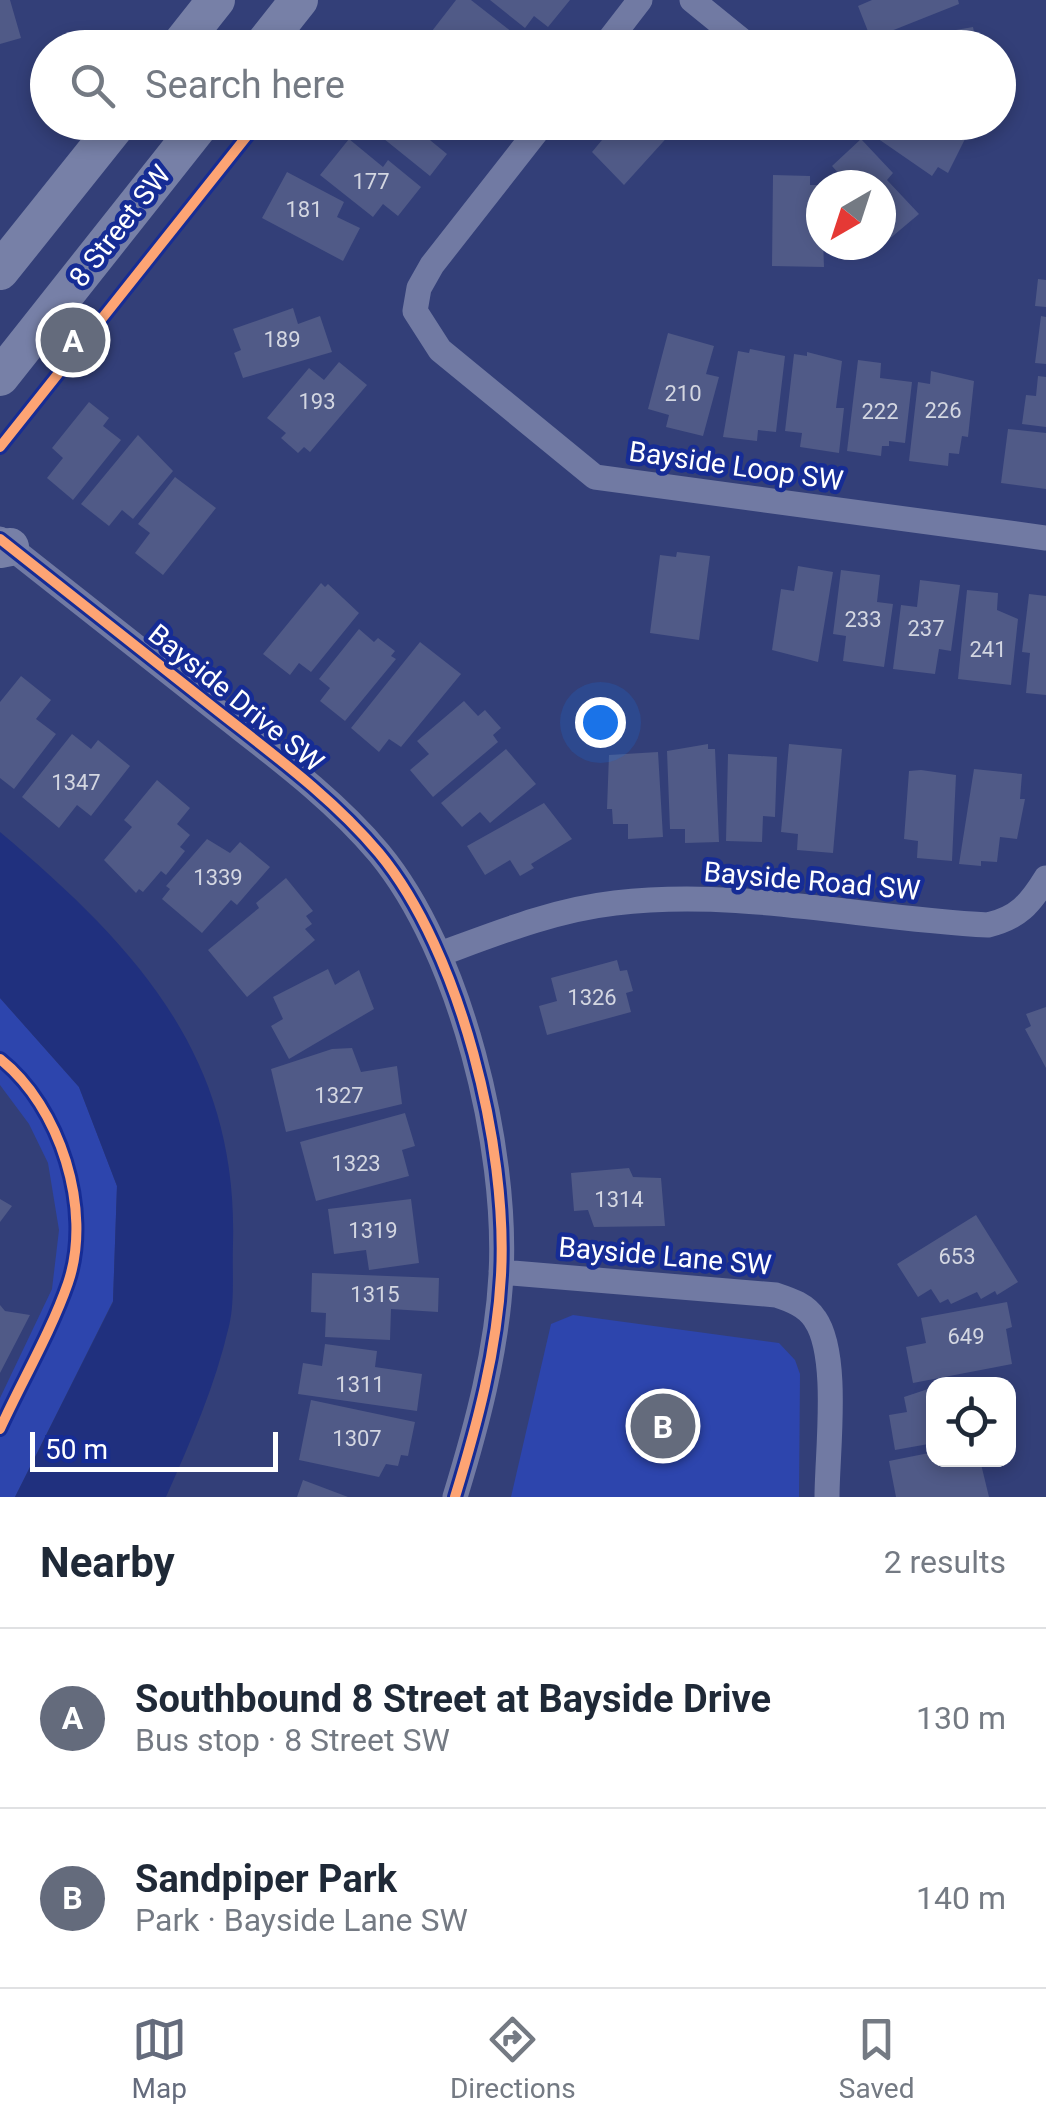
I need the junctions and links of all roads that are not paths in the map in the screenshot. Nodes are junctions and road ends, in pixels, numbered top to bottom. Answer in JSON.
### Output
{"nodes":[{"id":1,"x":216,"y":0,"type":"edge"},
{"id":2,"x":299,"y":0,"type":"edge"},
{"id":3,"x":640,"y":0,"type":"edge"},
{"id":4,"x":692,"y":0,"type":"edge"},
{"id":5,"x":192,"y":30,"type":"edge"},
{"id":6,"x":276,"y":30,"type":"edge"},
{"id":7,"x":617,"y":30,"type":"edge"},
{"id":8,"x":728,"y":30,"type":"edge"},
{"id":9,"x":105,"y":140,"type":"edge"},
{"id":10,"x":188,"y":140,"type":"edge"},
{"id":11,"x":530,"y":140,"type":"edge"},
{"id":12,"x":0,"y":271,"type":"edge"},
{"id":13,"x":0,"y":377,"type":"edge"},
{"id":14,"x":1046,"y":538,"type":"edge"},
{"id":15,"x":3,"y":545,"type":"edge"},
{"id":16,"x":1046,"y":878,"type":"edge"},
{"id":17,"x":440,"y":954,"type":"junction"},
{"id":18,"x":502,"y":1272,"type":"junction"},
{"id":19,"x":454,"y":1497,"type":"edge"},
{"id":20,"x":827,"y":1497,"type":"edge"}],
"edges":[{"from":1,"to":5,"type":"main road"},
{"from":2,"to":6,"type":"main road"},
{"from":3,"to":7,"type":"street"},
{"from":4,"to":8,"type":"street"},
{"from":9,"to":12,"type":"main road"},
{"from":10,"to":13,"type":"main road","name":"8 Street SW"},
{"from":11,"to":14,"type":"street","name":"Bayside Loop SW"},
{"from":15,"to":17,"type":"street","name":"Bayside Drive SW"},
{"from":16,"to":17,"type":"street","name":"Bayside Road SW"},
{"from":17,"to":18,"type":"street","name":"Bayside Drive SW"},
{"from":18,"to":19,"type":"street","name":"Bayside Drive SW"},
{"from":18,"to":20,"type":"street","name":"Bayside Lane SW"}]}
